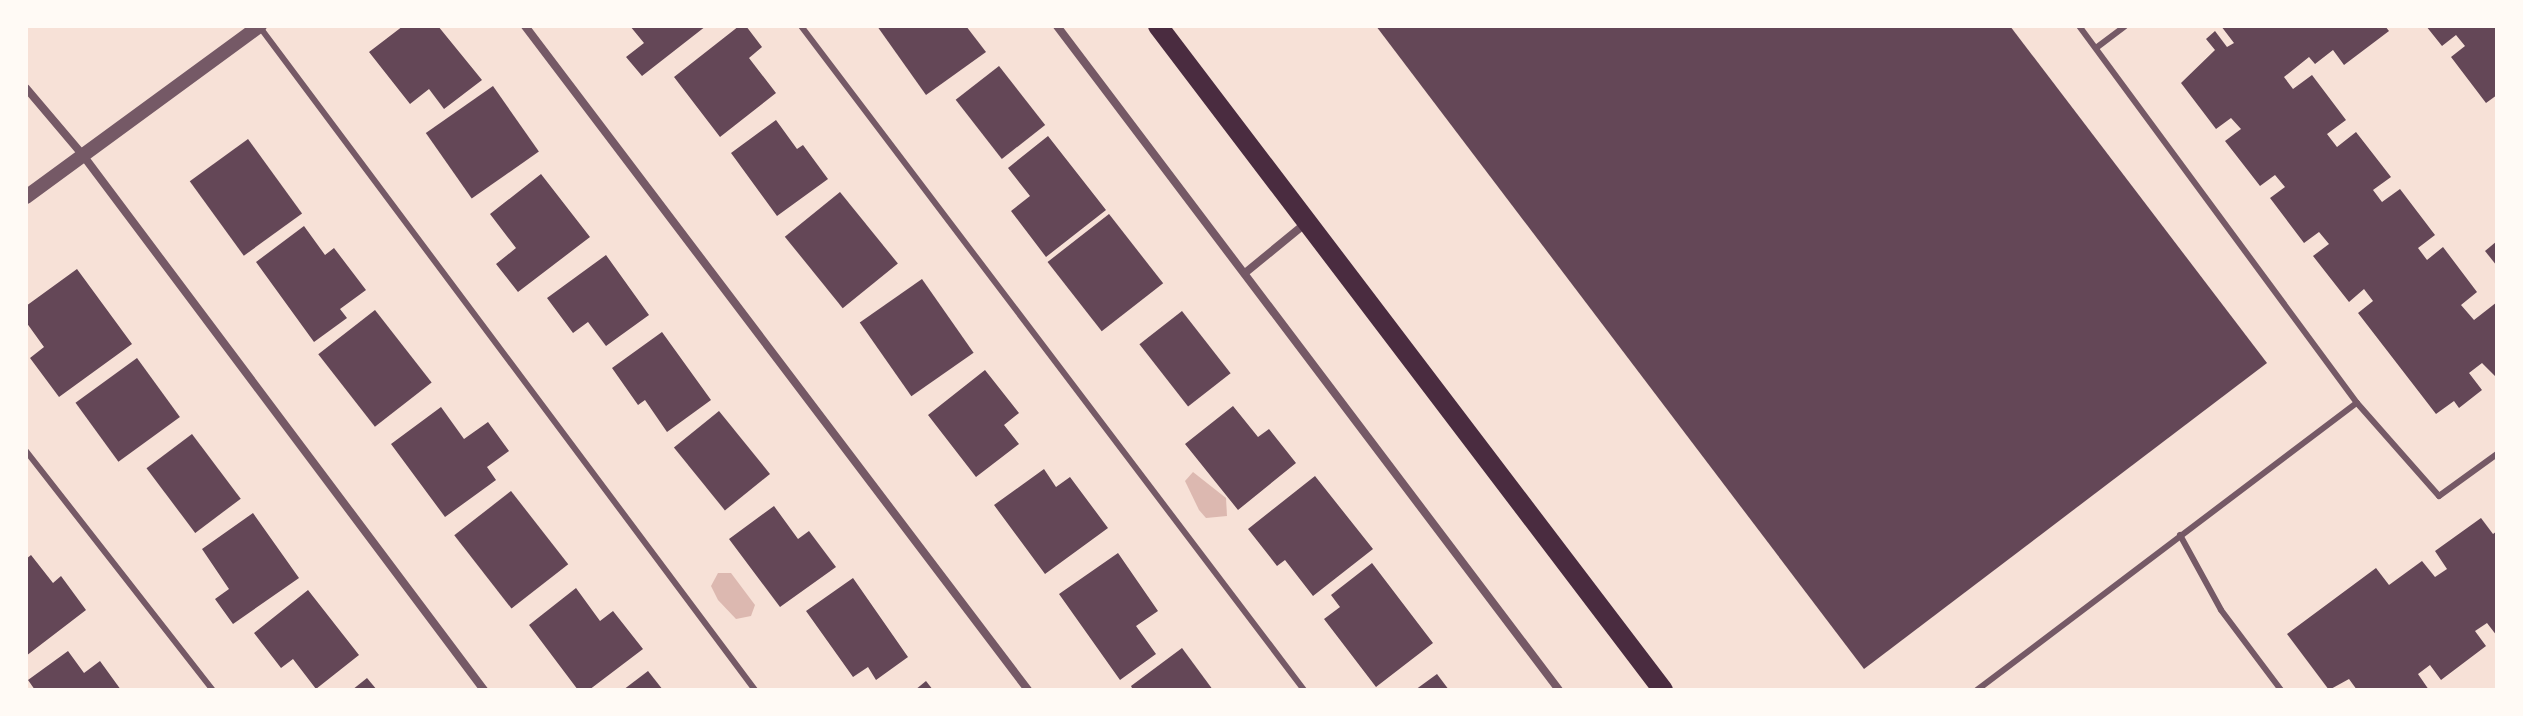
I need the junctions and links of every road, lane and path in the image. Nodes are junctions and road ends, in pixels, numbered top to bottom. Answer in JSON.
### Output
{"nodes":[{"id":1,"x":259,"y":26,"type":"edge"},
{"id":2,"x":525,"y":26,"type":"edge"},
{"id":3,"x":801,"y":26,"type":"edge"},
{"id":4,"x":1057,"y":26,"type":"edge"},
{"id":5,"x":2079,"y":26,"type":"edge"},
{"id":6,"x":2125,"y":26,"type":"edge"},
{"id":7,"x":1165,"y":29,"type":"edge"},
{"id":8,"x":2096,"y":48,"type":"junction"},
{"id":9,"x":26,"y":88,"type":"edge"},
{"id":10,"x":82,"y":154,"type":"junction"},
{"id":11,"x":26,"y":197,"type":"edge"},
{"id":12,"x":1307,"y":222,"type":"junction"},
{"id":13,"x":1245,"y":273,"type":"junction"},
{"id":14,"x":2357,"y":403,"type":"junction"},
{"id":15,"x":26,"y":451,"type":"edge"},
{"id":16,"x":2497,"y":454,"type":"edge"},
{"id":17,"x":2180,"y":535,"type":"junction"},
{"id":18,"x":213,"y":690,"type":"edge"},
{"id":19,"x":484,"y":690,"type":"edge"},
{"id":20,"x":755,"y":690,"type":"edge"},
{"id":21,"x":1028,"y":690,"type":"edge"},
{"id":22,"x":1304,"y":690,"type":"edge"},
{"id":23,"x":1559,"y":690,"type":"edge"},
{"id":24,"x":1663,"y":690,"type":"edge"},
{"id":25,"x":1977,"y":690,"type":"edge"},
{"id":26,"x":2281,"y":690,"type":"edge"}],
"edges":[{"from":1,"to":10,"type":"street"},
{"from":1,"to":20,"type":"lane"},
{"from":2,"to":21,"type":"street"},
{"from":3,"to":22,"type":"lane"},
{"from":4,"to":13,"type":"street"},
{"from":5,"to":8,"type":"lane"},
{"from":6,"to":8,"type":"lane"},
{"from":7,"to":12,"type":"main road"},
{"from":8,"to":14,"type":"lane"},
{"from":9,"to":10,"type":"street"},
{"from":10,"to":11,"type":"street"},
{"from":10,"to":19,"type":"street"},
{"from":12,"to":13,"type":"street"},
{"from":12,"to":24,"type":"main road"},
{"from":13,"to":23,"type":"street"},
{"from":14,"to":16,"type":"lane"},
{"from":14,"to":17,"type":"lane"},
{"from":15,"to":18,"type":"lane"},
{"from":17,"to":25,"type":"lane"},
{"from":17,"to":26,"type":"lane"}]}
